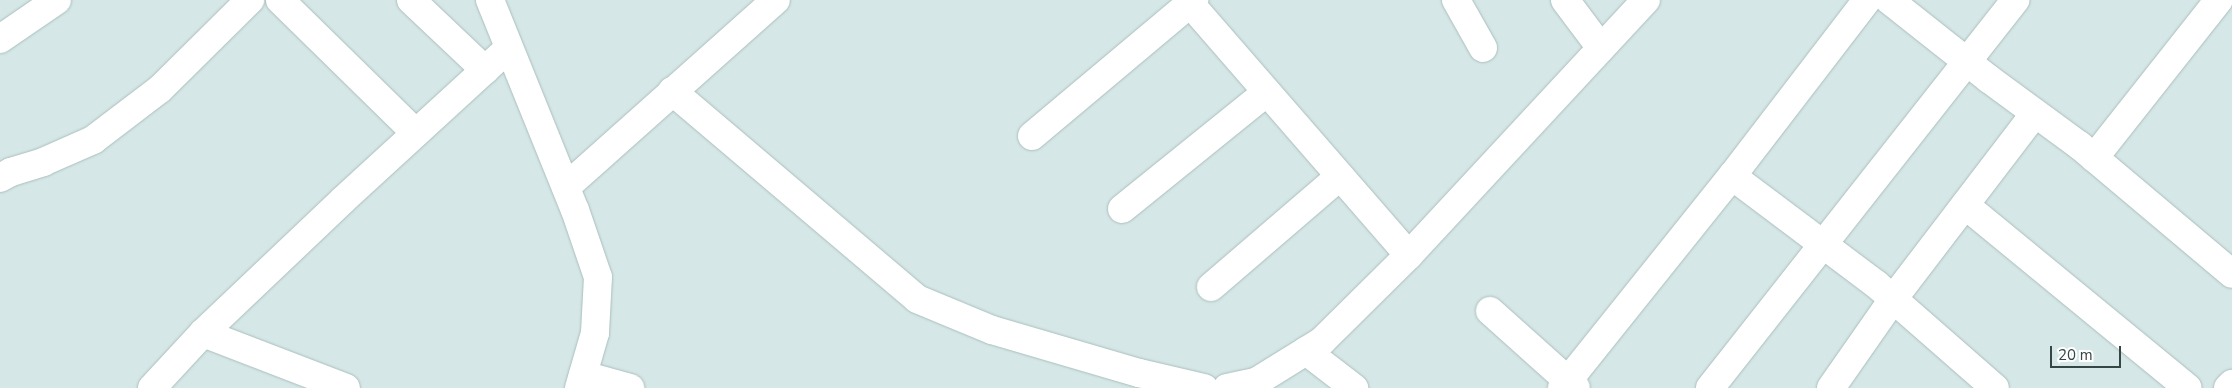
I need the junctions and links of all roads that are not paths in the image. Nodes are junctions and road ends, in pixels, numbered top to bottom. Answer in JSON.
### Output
{"nodes":[{"id":1,"x":57,"y":0,"type":"edge"},
{"id":2,"x":250,"y":0,"type":"edge"},
{"id":3,"x":280,"y":0,"type":"edge"},
{"id":4,"x":411,"y":0,"type":"edge"},
{"id":5,"x":490,"y":0,"type":"edge"},
{"id":6,"x":776,"y":0,"type":"edge"},
{"id":7,"x":1456,"y":0,"type":"edge"},
{"id":8,"x":1565,"y":0,"type":"edge"},
{"id":9,"x":1646,"y":0,"type":"edge"},
{"id":10,"x":1867,"y":0,"type":"edge"},
{"id":11,"x":1889,"y":0,"type":"edge"},
{"id":12,"x":2015,"y":0,"type":"edge"},
{"id":13,"x":2219,"y":0,"type":"edge"},
{"id":14,"x":1190,"y":1,"type":"edge"},
{"id":15,"x":0,"y":39,"type":"edge"},
{"id":16,"x":509,"y":48,"type":"junction"},
{"id":17,"x":1483,"y":48,"type":"dead end"},
{"id":18,"x":1601,"y":48,"type":"junction"},
{"id":19,"x":1968,"y":62,"type":"junction"},
{"id":20,"x":485,"y":70,"type":"junction"},
{"id":21,"x":672,"y":92,"type":"junction"},
{"id":22,"x":1267,"y":92,"type":"junction"},
{"id":23,"x":2036,"y":113,"type":"junction"},
{"id":24,"x":416,"y":133,"type":"junction"},
{"id":25,"x":1032,"y":136,"type":"dead end"},
{"id":26,"x":2094,"y":158,"type":"junction"},
{"id":27,"x":1340,"y":176,"type":"junction"},
{"id":28,"x":1732,"y":176,"type":"junction"},
{"id":29,"x":0,"y":178,"type":"edge"},
{"id":30,"x":566,"y":187,"type":"junction"},
{"id":31,"x":1965,"y":205,"type":"junction"},
{"id":32,"x":1122,"y":209,"type":"dead end"},
{"id":33,"x":1823,"y":244,"type":"junction"},
{"id":34,"x":1409,"y":255,"type":"junction"},
{"id":35,"x":2232,"y":274,"type":"edge"},
{"id":36,"x":1211,"y":287,"type":"dead end"},
{"id":37,"x":1893,"y":299,"type":"junction"},
{"id":38,"x":1490,"y":311,"type":"dead end"},
{"id":39,"x":203,"y":333,"type":"junction"},
{"id":40,"x":1306,"y":351,"type":"junction"},
{"id":41,"x":581,"y":381,"type":"edge"},
{"id":42,"x":2232,"y":384,"type":"edge"},
{"id":43,"x":1259,"y":385,"type":"edge"},
{"id":44,"x":1569,"y":386,"type":"edge"},
{"id":45,"x":152,"y":388,"type":"edge"},
{"id":46,"x":346,"y":388,"type":"edge"},
{"id":47,"x":630,"y":388,"type":"edge"},
{"id":48,"x":1204,"y":388,"type":"edge"},
{"id":49,"x":1226,"y":388,"type":"edge"},
{"id":50,"x":1354,"y":388,"type":"edge"},
{"id":51,"x":1710,"y":388,"type":"edge"},
{"id":52,"x":1831,"y":388,"type":"edge"},
{"id":53,"x":1995,"y":388,"type":"edge"},
{"id":54,"x":2188,"y":388,"type":"edge"},
{"id":55,"x":2228,"y":388,"type":"edge"}],
"edges":[{"from":1,"to":15,"type":"street"},
{"from":2,"to":29,"type":"street"},
{"from":3,"to":24,"type":"street"},
{"from":4,"to":20,"type":"street"},
{"from":5,"to":16,"type":"street"},
{"from":6,"to":21,"type":"street"},
{"from":7,"to":17,"type":"street"},
{"from":8,"to":18,"type":"street"},
{"from":9,"to":18,"type":"street"},
{"from":10,"to":28,"type":"street"},
{"from":11,"to":19,"type":"street"},
{"from":12,"to":19,"type":"street"},
{"from":13,"to":26,"type":"street"},
{"from":14,"to":22,"type":"street"},
{"from":14,"to":25,"type":"street"},
{"from":16,"to":20,"type":"street"},
{"from":16,"to":30,"type":"street"},
{"from":18,"to":34,"type":"street"},
{"from":19,"to":23,"type":"street"},
{"from":19,"to":33,"type":"street"},
{"from":20,"to":24,"type":"street"},
{"from":21,"to":30,"type":"street"},
{"from":21,"to":48,"type":"street"},
{"from":22,"to":27,"type":"street"},
{"from":22,"to":32,"type":"street"},
{"from":23,"to":26,"type":"street"},
{"from":23,"to":31,"type":"street"},
{"from":24,"to":39,"type":"street"},
{"from":26,"to":35,"type":"street"},
{"from":27,"to":34,"type":"street"},
{"from":27,"to":36,"type":"street"},
{"from":28,"to":33,"type":"street"},
{"from":28,"to":44,"type":"street"},
{"from":30,"to":41,"type":"street"},
{"from":31,"to":37,"type":"street"},
{"from":31,"to":54,"type":"street"},
{"from":33,"to":37,"type":"street"},
{"from":33,"to":51,"type":"street"},
{"from":34,"to":40,"type":"street"},
{"from":37,"to":52,"type":"street"},
{"from":37,"to":53,"type":"street"},
{"from":38,"to":44,"type":"street"},
{"from":39,"to":45,"type":"street"},
{"from":39,"to":46,"type":"street"},
{"from":40,"to":43,"type":"street"},
{"from":40,"to":50,"type":"street"},
{"from":41,"to":47,"type":"street"},
{"from":42,"to":55,"type":"street"},
{"from":43,"to":49,"type":"street"}]}
